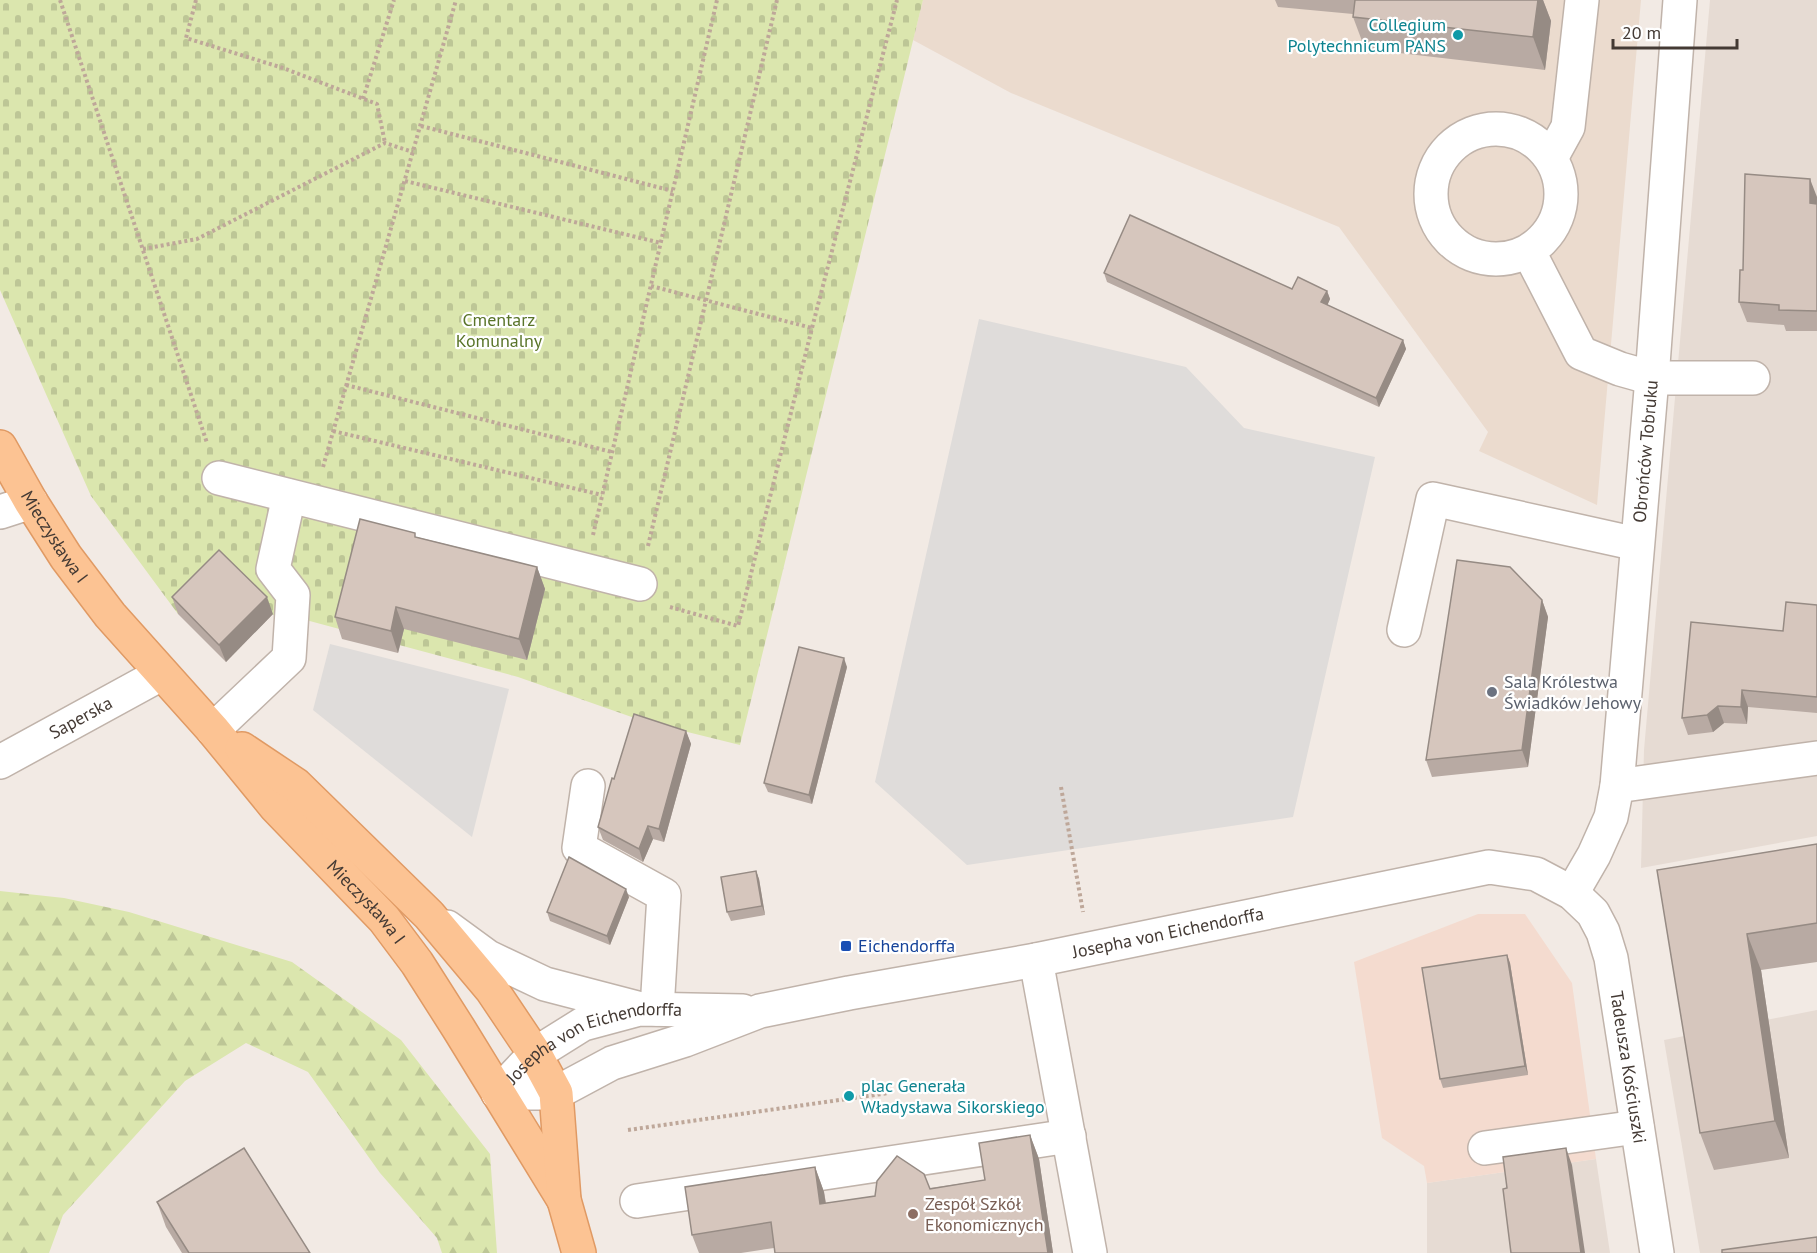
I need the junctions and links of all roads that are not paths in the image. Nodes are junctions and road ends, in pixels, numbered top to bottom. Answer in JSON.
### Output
{"nodes":[{"id":1,"x":1582,"y":0,"type":"edge"},
{"id":2,"x":1680,"y":0,"type":"edge"},
{"id":3,"x":1551,"y":158,"type":"junction"},
{"id":4,"x":1529,"y":252,"type":"junction"},
{"id":5,"x":1652,"y":378,"type":"junction"},
{"id":6,"x":1753,"y":378,"type":"dead end"},
{"id":7,"x":0,"y":447,"type":"edge"},
{"id":8,"x":219,"y":478,"type":"road end"},
{"id":9,"x":301,"y":499,"type":"junction"},
{"id":10,"x":31,"y":502,"type":"junction"},
{"id":11,"x":0,"y":512,"type":"edge"},
{"id":12,"x":1637,"y":544,"type":"junction"},
{"id":13,"x":640,"y":584,"type":"road end"},
{"id":14,"x":1404,"y":630,"type":"dead end"},
{"id":15,"x":161,"y":674,"type":"junction"},
{"id":16,"x":213,"y":730,"type":"junction"},
{"id":17,"x":1817,"y":758,"type":"edge"},
{"id":18,"x":0,"y":762,"type":"edge"},
{"id":19,"x":588,"y":786,"type":"dead end"},
{"id":20,"x":1617,"y":786,"type":"junction"},
{"id":21,"x":1572,"y":893,"type":"junction"},
{"id":22,"x":429,"y":915,"type":"junction"},
{"id":23,"x":1036,"y":960,"type":"junction"},
{"id":24,"x":648,"y":1009,"type":"junction"},
{"id":25,"x":760,"y":1011,"type":"junction"},
{"id":26,"x":535,"y":1054,"type":"junction"},
{"id":27,"x":498,"y":1093,"type":"junction"},
{"id":28,"x":556,"y":1093,"type":"junction"},
{"id":29,"x":1637,"y":1127,"type":"junction"},
{"id":30,"x":1069,"y":1136,"type":"junction"},
{"id":31,"x":1485,"y":1148,"type":"dead end"},
{"id":32,"x":564,"y":1200,"type":"junction"},
{"id":33,"x":637,"y":1201,"type":"dead end"},
{"id":34,"x":579,"y":1253,"type":"edge"},
{"id":35,"x":1090,"y":1253,"type":"edge"},
{"id":36,"x":1657,"y":1253,"type":"edge"}],
"edges":[{"from":1,"to":3,"type":"street"},
{"from":2,"to":5,"type":"street","name":"Obrońców Tobruku"},
{"from":3,"to":4,"type":"street"},
{"from":3,"to":4,"type":"street"},
{"from":4,"to":5,"type":"street"},
{"from":5,"to":6,"type":"street"},
{"from":5,"to":12,"type":"street","name":"Obrońców Tobruku"},
{"from":7,"to":10,"type":"main road","name":"Mieczysława I"},
{"from":8,"to":9,"type":"street"},
{"from":9,"to":13,"type":"street"},
{"from":9,"to":16,"type":"street"},
{"from":10,"to":11,"type":"street"},
{"from":10,"to":15,"type":"main road","name":"Mieczysława I"},
{"from":12,"to":14,"type":"street"},
{"from":12,"to":20,"type":"street","name":"Obrońców Tobruku"},
{"from":15,"to":16,"type":"main road","name":"Mieczysława I"},
{"from":15,"to":18,"type":"street","name":"Saperska"},
{"from":16,"to":22,"type":"main road","name":"Mieczysława I"},
{"from":16,"to":27,"type":"main road","name":"Mieczysława I"},
{"from":17,"to":20,"type":"street"},
{"from":19,"to":24,"type":"street"},
{"from":20,"to":21,"type":"street","name":"Obrońców Tobruku"},
{"from":21,"to":23,"type":"street","name":"Josepha von Eichendorffa"},
{"from":21,"to":29,"type":"street","name":"Tadeusza Kościuszki"},
{"from":22,"to":24,"type":"street"},
{"from":22,"to":26,"type":"main road","name":"Mieczysława I"},
{"from":23,"to":25,"type":"street","name":"Josepha von Eichendorffa"},
{"from":23,"to":30,"type":"street"},
{"from":24,"to":25,"type":"street","name":"Josepha von Eichendorffa"},
{"from":24,"to":26,"type":"street","name":"Josepha von Eichendorffa"},
{"from":25,"to":28,"type":"street","name":"Josepha von Eichendorffa"},
{"from":26,"to":27,"type":"street","name":"Josepha von Eichendorffa"},
{"from":26,"to":28,"type":"main road","name":"Mieczysława I"},
{"from":27,"to":28,"type":"street","name":"Josepha von Eichendorffa"},
{"from":27,"to":32,"type":"main road","name":"Mieczysława I"},
{"from":28,"to":32,"type":"main road"},
{"from":29,"to":31,"type":"street"},
{"from":29,"to":36,"type":"street","name":"Tadeusza Kościuszki"},
{"from":30,"to":33,"type":"street"},
{"from":30,"to":35,"type":"street"},
{"from":32,"to":34,"type":"main road"}]}
